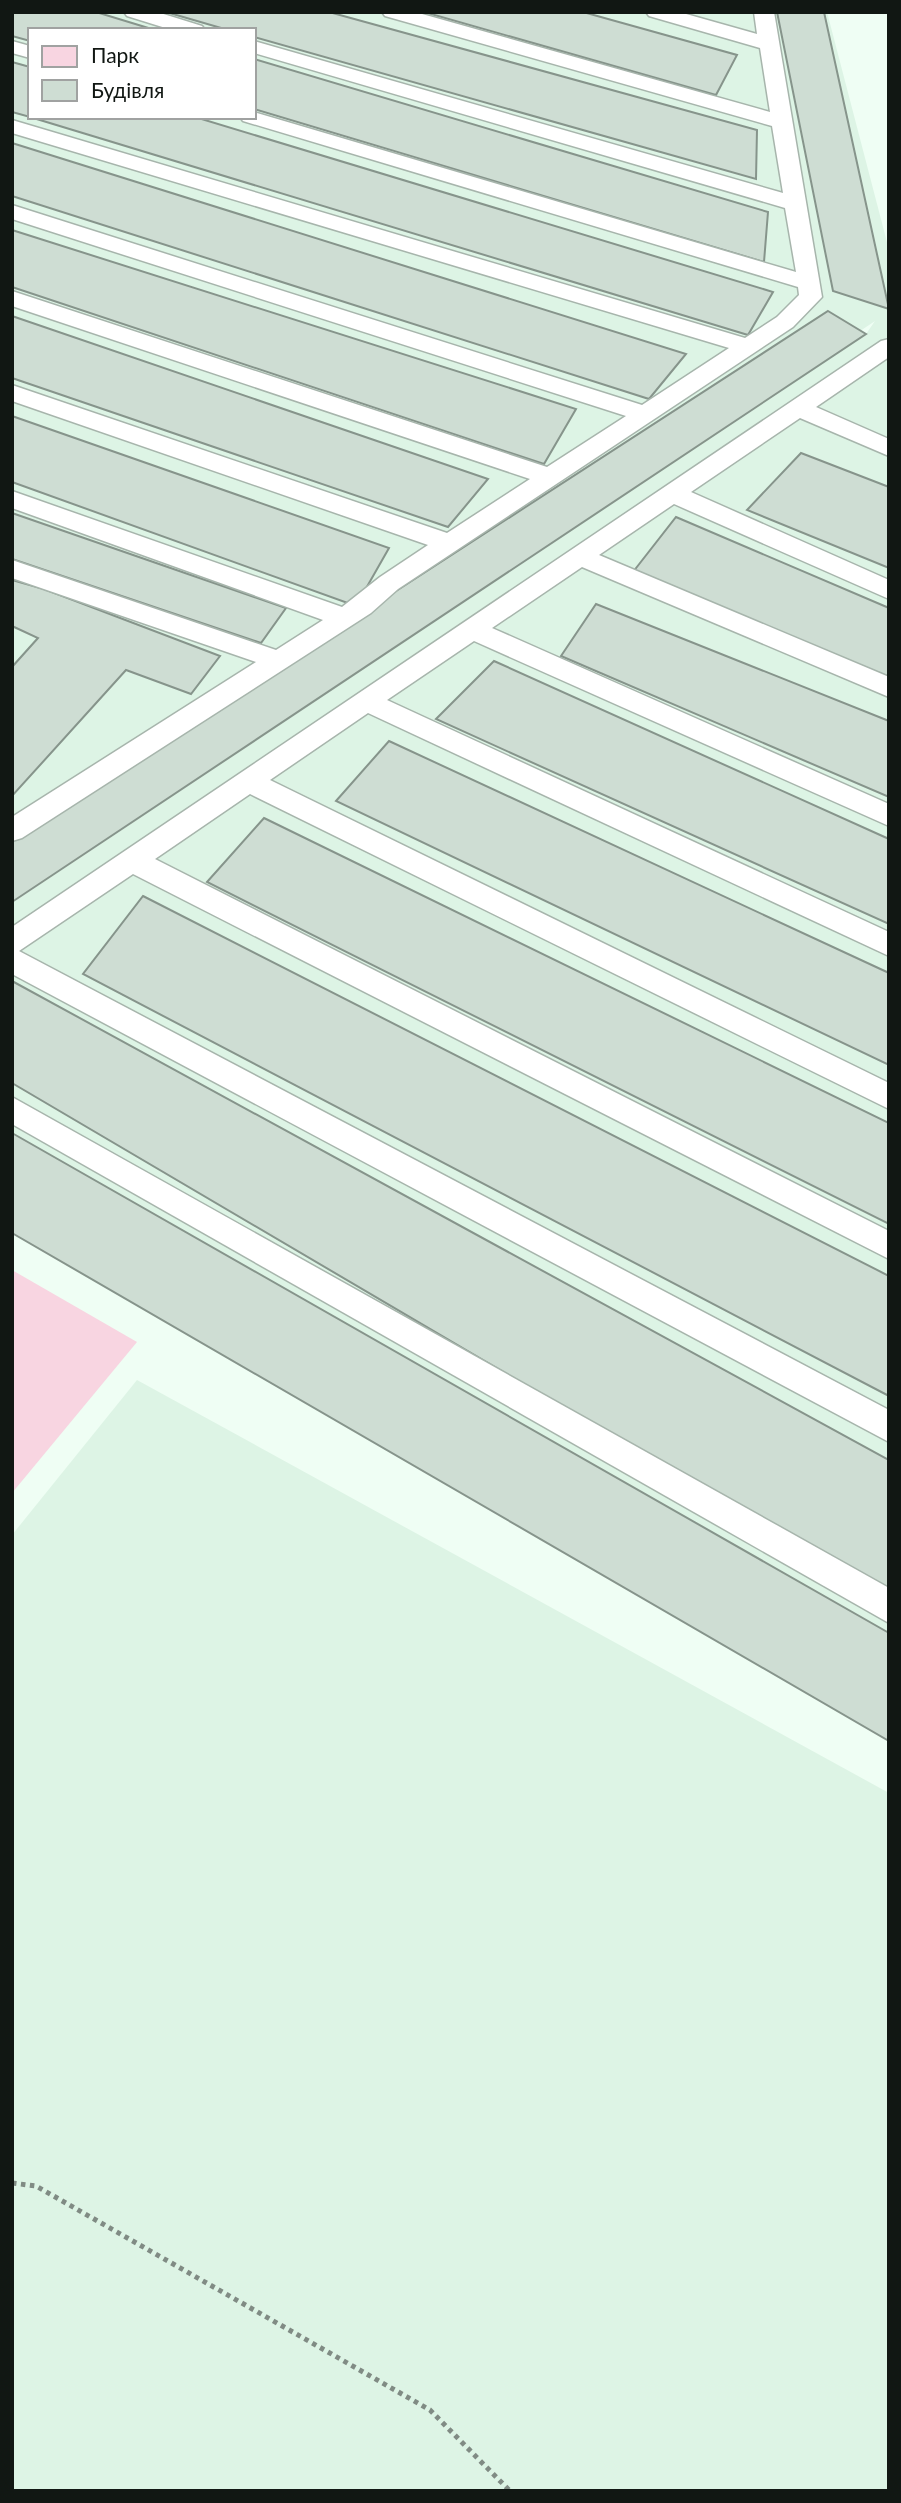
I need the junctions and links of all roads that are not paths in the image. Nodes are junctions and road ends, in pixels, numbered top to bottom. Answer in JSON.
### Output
{"nodes":[{"id":1,"x":134,"y":12,"type":"edge"},
{"id":2,"x":392,"y":12,"type":"edge"},
{"id":3,"x":656,"y":12,"type":"edge"},
{"id":4,"x":764,"y":12,"type":"edge"},
{"id":5,"x":188,"y":28,"type":"edge"},
{"id":6,"x":769,"y":44,"type":"junction"},
{"id":7,"x":256,"y":48,"type":"edge"},
{"id":8,"x":256,"y":119,"type":"edge"},
{"id":9,"x":782,"y":122,"type":"junction"},
{"id":10,"x":12,"y":126,"type":"edge"},
{"id":11,"x":796,"y":204,"type":"junction"},
{"id":12,"x":12,"y":212,"type":"edge"},
{"id":13,"x":808,"y":283,"type":"junction"},
{"id":14,"x":12,"y":298,"type":"edge"},
{"id":15,"x":747,"y":346,"type":"junction"},
{"id":16,"x":889,"y":346,"type":"edge"},
{"id":17,"x":12,"y":393,"type":"edge"},
{"id":18,"x":800,"y":408,"type":"junction"},
{"id":19,"x":645,"y":414,"type":"junction"},
{"id":20,"x":889,"y":448,"type":"edge"},
{"id":21,"x":550,"y":477,"type":"junction"},
{"id":22,"x":674,"y":494,"type":"junction"},
{"id":23,"x":12,"y":499,"type":"edge"},
{"id":24,"x":449,"y":543,"type":"junction"},
{"id":25,"x":581,"y":557,"type":"junction"},
{"id":26,"x":12,"y":569,"type":"edge"},
{"id":27,"x":889,"y":590,"type":"edge"},
{"id":28,"x":345,"y":618,"type":"junction"},
{"id":29,"x":473,"y":630,"type":"junction"},
{"id":30,"x":277,"y":660,"type":"junction"},
{"id":31,"x":889,"y":688,"type":"edge"},
{"id":32,"x":367,"y":702,"type":"junction"},
{"id":33,"x":249,"y":782,"type":"junction"},
{"id":34,"x":889,"y":816,"type":"edge"},
{"id":35,"x":12,"y":831,"type":"edge"},
{"id":36,"x":133,"y":861,"type":"junction"},
{"id":37,"x":12,"y":943,"type":"edge"},
{"id":38,"x":889,"y":945,"type":"edge"},
{"id":39,"x":12,"y":960,"type":"edge"},
{"id":40,"x":889,"y":1097,"type":"edge"},
{"id":41,"x":12,"y":1109,"type":"edge"},
{"id":42,"x":889,"y":1246,"type":"edge"},
{"id":43,"x":889,"y":1427,"type":"edge"},
{"id":44,"x":889,"y":1607,"type":"edge"}],
"edges":[{"from":1,"to":5,"type":"lane"},
{"from":2,"to":9,"type":"lane"},
{"from":3,"to":6,"type":"lane"},
{"from":4,"to":6,"type":"lane"},
{"from":6,"to":9,"type":"lane"},
{"from":7,"to":11,"type":"lane"},
{"from":8,"to":13,"type":"lane"},
{"from":9,"to":11,"type":"lane"},
{"from":10,"to":15,"type":"lane"},
{"from":11,"to":13,"type":"lane"},
{"from":12,"to":19,"type":"lane"},
{"from":13,"to":15,"type":"lane"},
{"from":14,"to":21,"type":"lane"},
{"from":15,"to":19,"type":"lane"},
{"from":16,"to":18,"type":"lane"},
{"from":17,"to":24,"type":"lane"},
{"from":18,"to":20,"type":"lane"},
{"from":18,"to":22,"type":"lane"},
{"from":19,"to":21,"type":"lane"},
{"from":21,"to":24,"type":"lane"},
{"from":22,"to":25,"type":"lane"},
{"from":22,"to":27,"type":"lane"},
{"from":23,"to":28,"type":"lane"},
{"from":24,"to":28,"type":"lane"},
{"from":25,"to":29,"type":"lane"},
{"from":25,"to":31,"type":"lane"},
{"from":26,"to":30,"type":"lane"},
{"from":28,"to":30,"type":"lane"},
{"from":29,"to":32,"type":"lane"},
{"from":29,"to":34,"type":"lane"},
{"from":30,"to":35,"type":"lane"},
{"from":32,"to":33,"type":"lane"},
{"from":32,"to":38,"type":"lane"},
{"from":33,"to":36,"type":"lane"},
{"from":33,"to":40,"type":"lane"},
{"from":36,"to":37,"type":"lane"},
{"from":36,"to":42,"type":"lane"},
{"from":39,"to":43,"type":"lane"},
{"from":41,"to":44,"type":"lane"}]}
